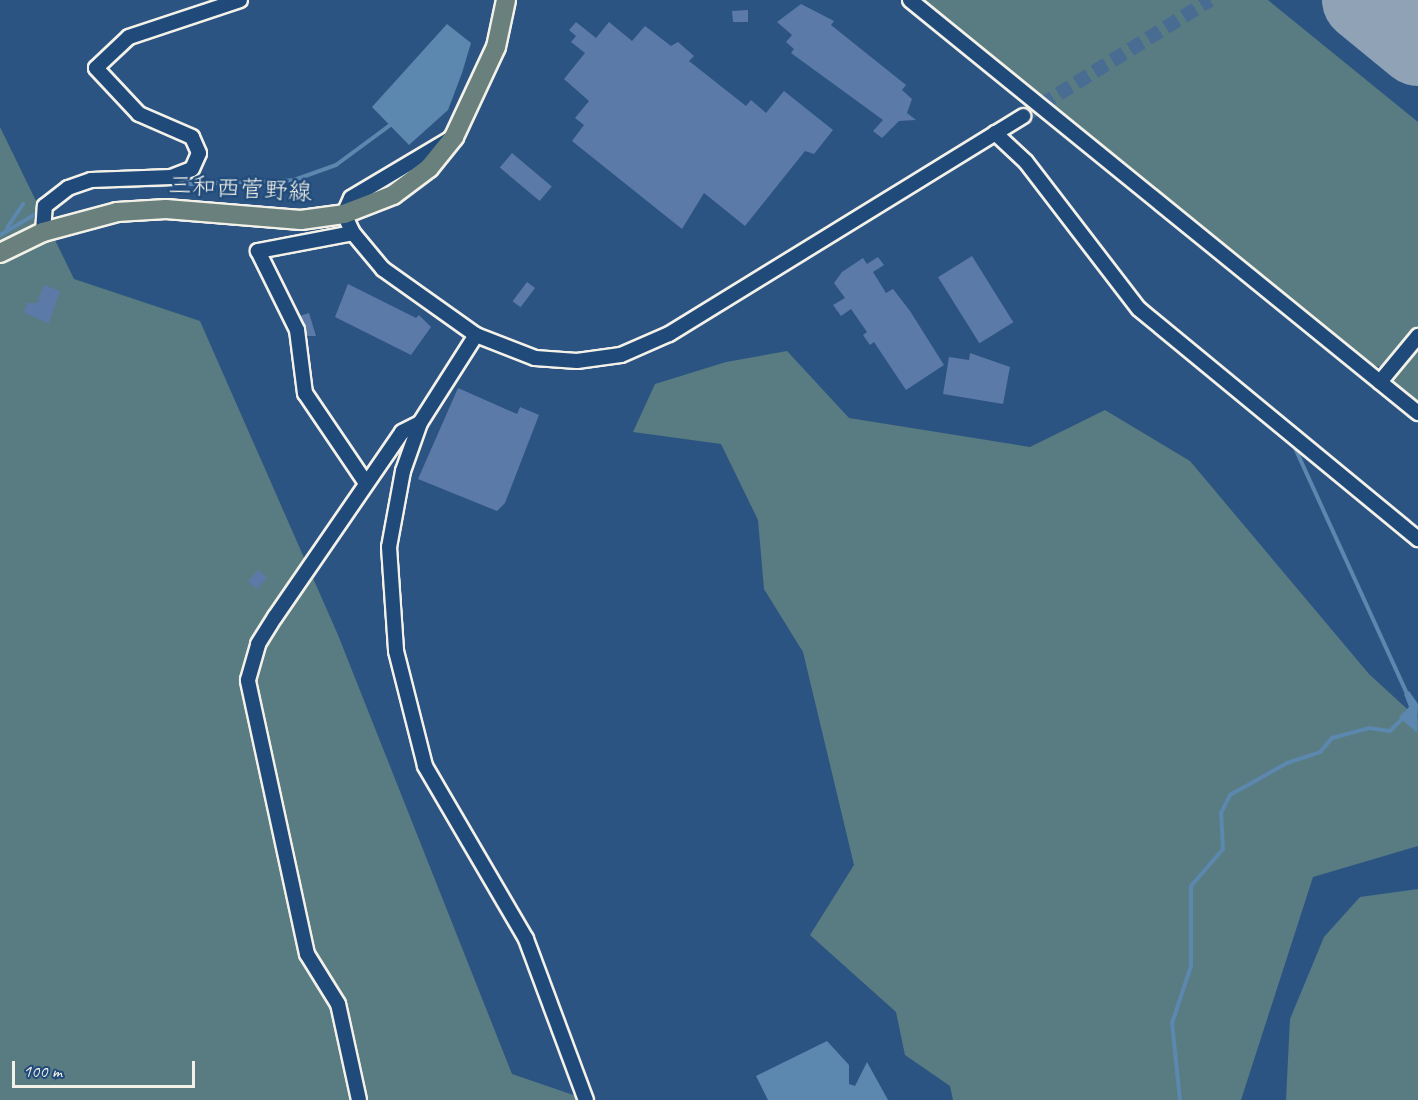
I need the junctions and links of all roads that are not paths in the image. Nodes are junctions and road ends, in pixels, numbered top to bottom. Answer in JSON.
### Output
{"nodes":[{"id":1,"x":240,"y":0,"type":"edge"},
{"id":2,"x":506,"y":0,"type":"edge"},
{"id":3,"x":910,"y":0,"type":"edge"},
{"id":4,"x":1023,"y":116,"type":"tunnel mouth"},
{"id":5,"x":995,"y":133,"type":"junction"},
{"id":6,"x":344,"y":214,"type":"junction"},
{"id":7,"x":43,"y":232,"type":"junction"},
{"id":8,"x":353,"y":233,"type":"junction"},
{"id":9,"x":0,"y":253,"type":"edge"},
{"id":10,"x":476,"y":335,"type":"junction"},
{"id":11,"x":1418,"y":336,"type":"edge"},
{"id":12,"x":1380,"y":382,"type":"junction"},
{"id":13,"x":1418,"y":413,"type":"edge"},
{"id":14,"x":420,"y":423,"type":"junction"},
{"id":15,"x":366,"y":483,"type":"junction"},
{"id":16,"x":1418,"y":539,"type":"edge"},
{"id":17,"x":359,"y":1100,"type":"edge"},
{"id":18,"x":586,"y":1100,"type":"edge"}],
"edges":[{"from":1,"to":7,"type":"street"},
{"from":2,"to":6,"type":"main road","name":"三和西菅野線"},
{"from":3,"to":12,"type":"street"},
{"from":4,"to":5,"type":"street"},
{"from":5,"to":10,"type":"street"},
{"from":5,"to":16,"type":"street"},
{"from":6,"to":7,"type":"main road","name":"三和西菅野線"},
{"from":6,"to":8,"type":"street"},
{"from":7,"to":9,"type":"main road","name":"三和西菅野線"},
{"from":8,"to":10,"type":"street"},
{"from":8,"to":15,"type":"street"},
{"from":10,"to":14,"type":"street"},
{"from":11,"to":12,"type":"street"},
{"from":12,"to":13,"type":"street"},
{"from":14,"to":15,"type":"street"},
{"from":14,"to":18,"type":"street"},
{"from":15,"to":17,"type":"street"}]}
